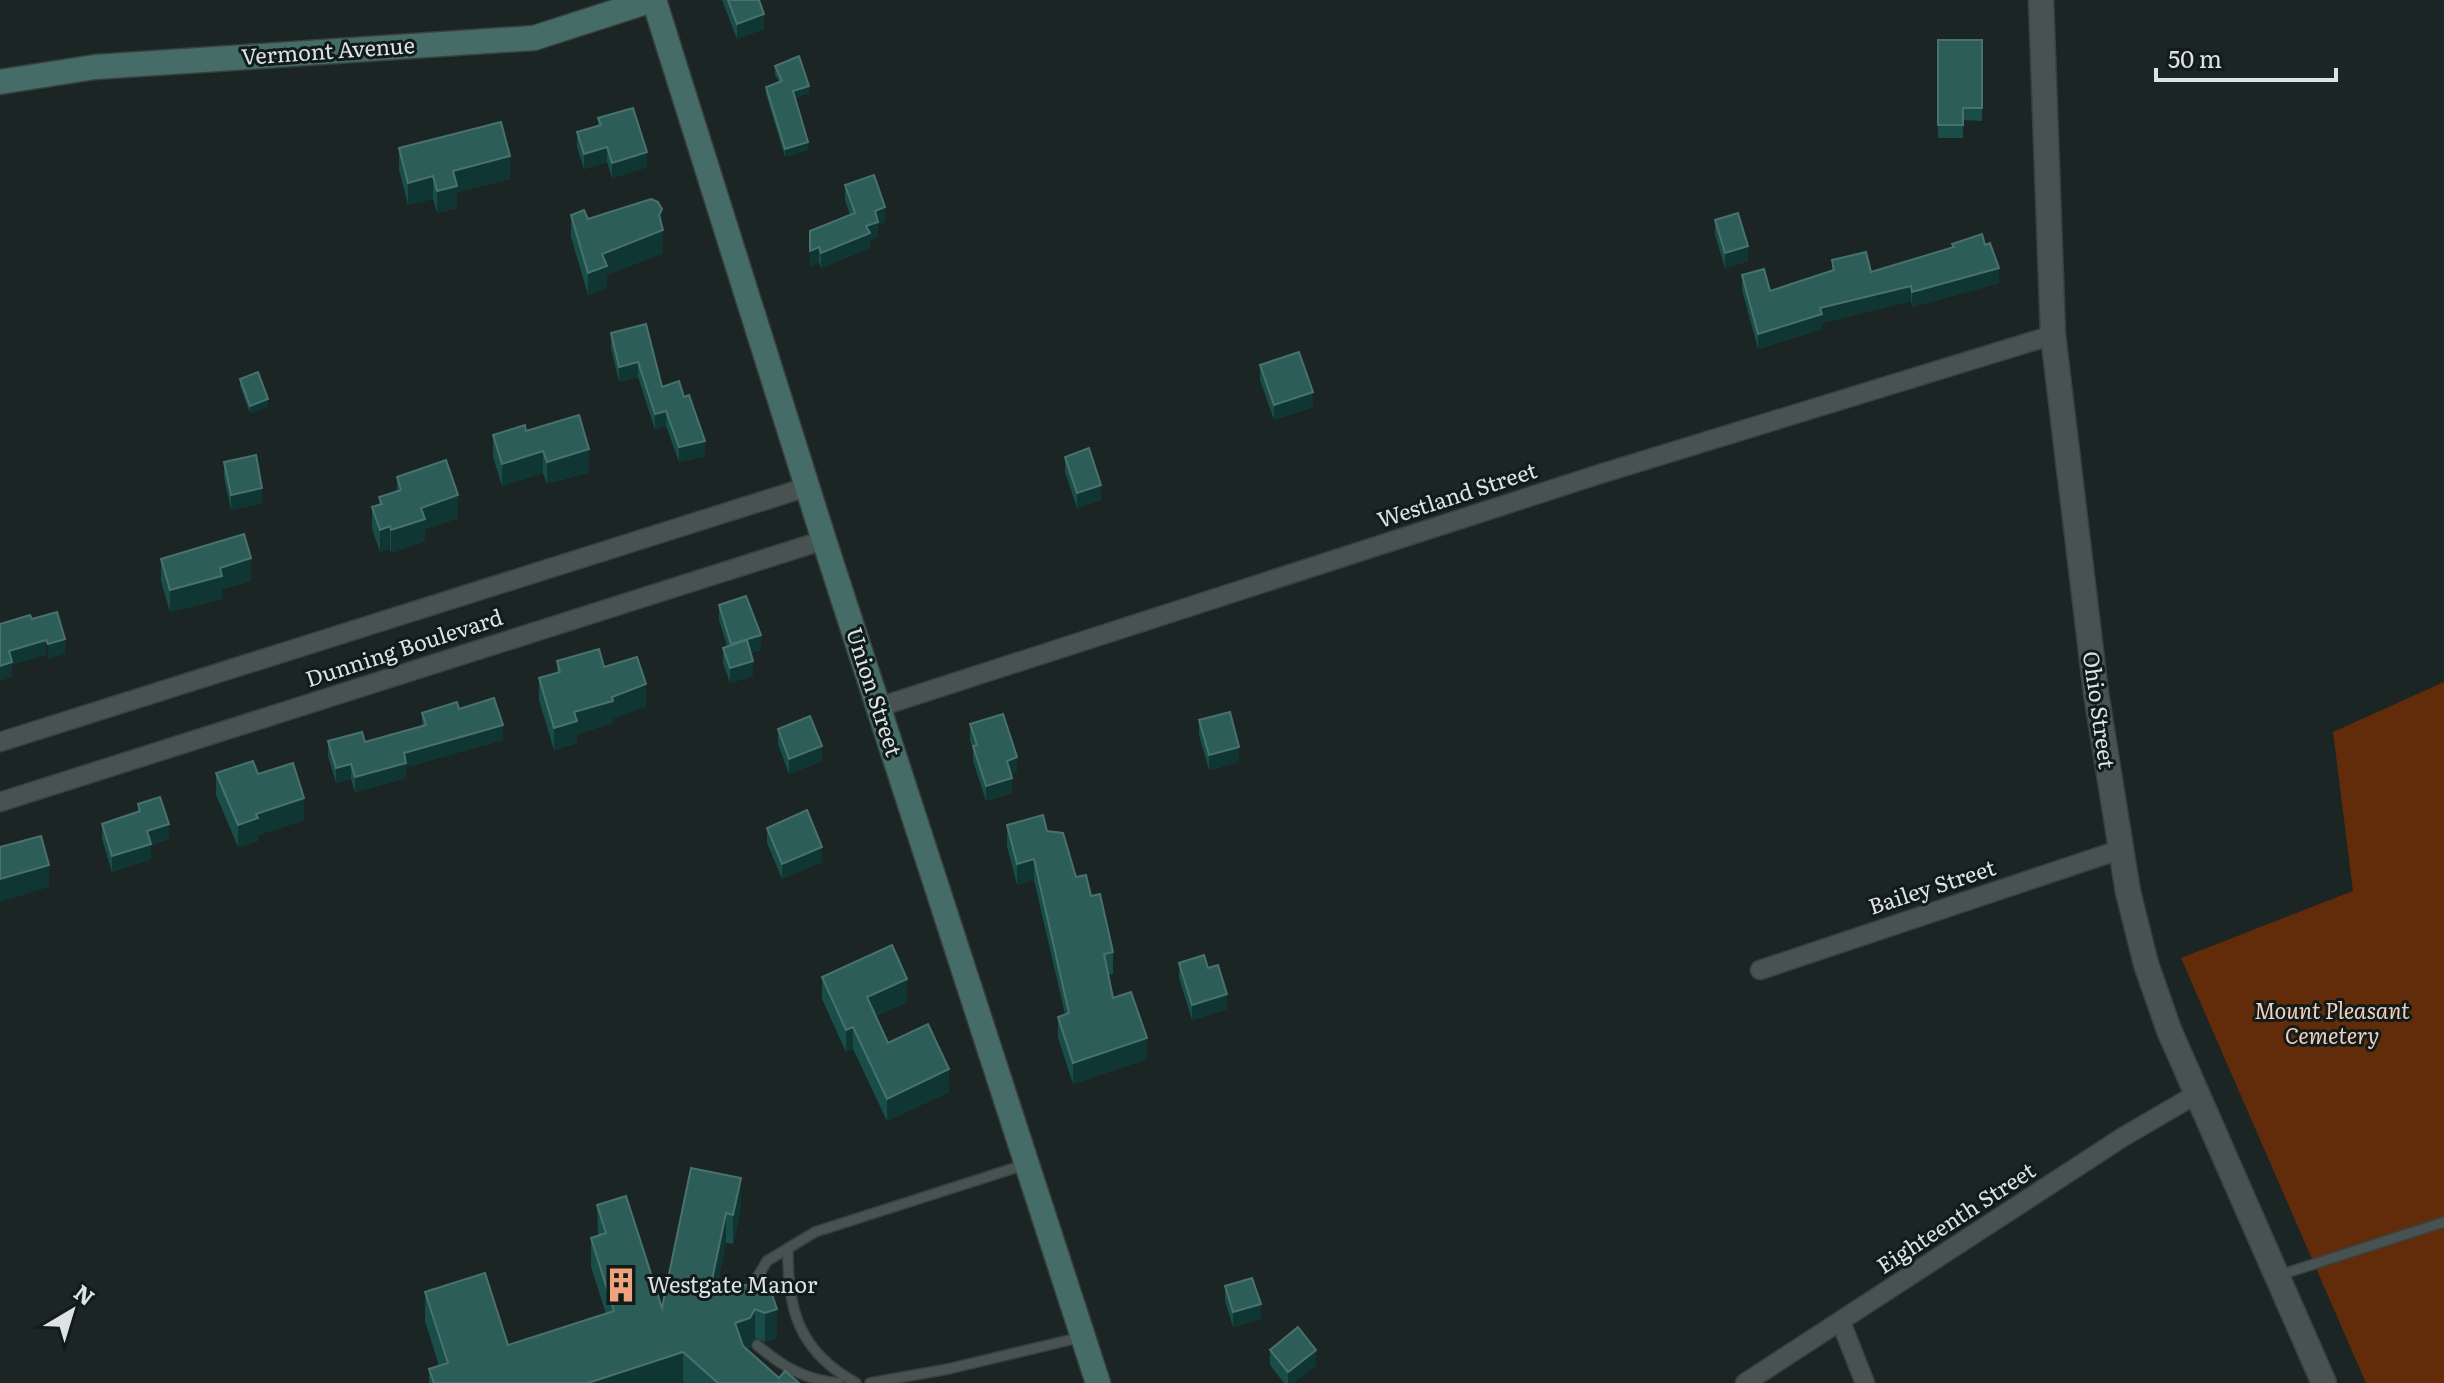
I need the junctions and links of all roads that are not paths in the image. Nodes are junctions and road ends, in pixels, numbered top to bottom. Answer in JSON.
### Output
{"nodes":[{"id":1,"x":653,"y":0,"type":"edge"},
{"id":2,"x":2041,"y":0,"type":"edge"},
{"id":3,"x":0,"y":82,"type":"edge"},
{"id":4,"x":2053,"y":335,"type":"junction"},
{"id":5,"x":807,"y":487,"type":"junction"},
{"id":6,"x":824,"y":540,"type":"junction"},
{"id":7,"x":879,"y":707,"type":"junction"},
{"id":8,"x":0,"y":742,"type":"edge"},
{"id":9,"x":0,"y":802,"type":"edge"},
{"id":10,"x":2119,"y":850,"type":"junction"},
{"id":11,"x":1760,"y":970,"type":"dead end"},
{"id":12,"x":2195,"y":1095,"type":"junction"},
{"id":13,"x":1027,"y":1163,"type":"junction"},
{"id":14,"x":2444,"y":1222,"type":"edge"},
{"id":15,"x":788,"y":1249,"type":"junction"},
{"id":16,"x":2276,"y":1276,"type":"junction"},
{"id":17,"x":747,"y":1310,"type":"edge"},
{"id":18,"x":1841,"y":1322,"type":"junction"},
{"id":19,"x":1083,"y":1337,"type":"junction"},
{"id":20,"x":757,"y":1345,"type":"dead end"},
{"id":21,"x":839,"y":1383,"type":"edge"},
{"id":22,"x":856,"y":1383,"type":"edge"},
{"id":23,"x":870,"y":1383,"type":"edge"},
{"id":24,"x":1098,"y":1383,"type":"edge"},
{"id":25,"x":1745,"y":1383,"type":"edge"},
{"id":26,"x":1865,"y":1383,"type":"edge"},
{"id":27,"x":2324,"y":1383,"type":"edge"}],
"edges":[{"from":1,"to":3,"type":"main road","name":"Vermont Avenue"},
{"from":1,"to":5,"type":"main road","name":"Union Street"},
{"from":2,"to":4,"type":"street","name":"Ohio Street"},
{"from":4,"to":7,"type":"street","name":"Westland Street"},
{"from":4,"to":10,"type":"street","name":"Ohio Street"},
{"from":5,"to":6,"type":"main road","name":"Union Street"},
{"from":5,"to":8,"type":"street","name":"Dunning Boulevard"},
{"from":6,"to":7,"type":"main road","name":"Union Street"},
{"from":6,"to":9,"type":"street","name":"Dunning Boulevard"},
{"from":7,"to":13,"type":"main road","name":"Union Street"},
{"from":10,"to":11,"type":"street","name":"Bailey Street"},
{"from":10,"to":12,"type":"street","name":"Ohio Street"},
{"from":12,"to":16,"type":"street","name":"Ohio Street"},
{"from":12,"to":18,"type":"street","name":"Eighteenth Street"},
{"from":13,"to":15,"type":"lane"},
{"from":13,"to":19,"type":"main road","name":"Union Street"},
{"from":14,"to":16,"type":"lane"},
{"from":15,"to":17,"type":"lane"},
{"from":15,"to":22,"type":"lane"},
{"from":16,"to":27,"type":"street","name":"Ohio Street"},
{"from":18,"to":25,"type":"street","name":"Eighteenth Street"},
{"from":18,"to":26,"type":"street"},
{"from":19,"to":23,"type":"lane"},
{"from":19,"to":24,"type":"main road","name":"Union Street"},
{"from":20,"to":21,"type":"lane"}]}
